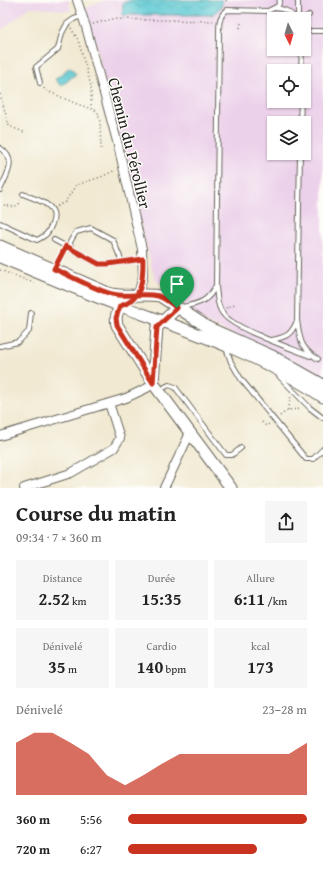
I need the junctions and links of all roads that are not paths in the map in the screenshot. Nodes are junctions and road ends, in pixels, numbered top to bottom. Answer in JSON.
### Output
{"nodes":[{"id":1,"x":77,"y":0,"type":"edge"},
{"id":2,"x":282,"y":0,"type":"edge"},
{"id":3,"x":298,"y":0,"type":"edge"},
{"id":4,"x":277,"y":7,"type":"junction"},
{"id":5,"x":288,"y":12,"type":"edge"},
{"id":6,"x":298,"y":12,"type":"edge"},
{"id":7,"x":82,"y":16,"type":"junction"},
{"id":8,"x":312,"y":31,"type":"dead end"},
{"id":9,"x":323,"y":31,"type":"edge"},
{"id":10,"x":40,"y":83,"type":"road end"},
{"id":11,"x":0,"y":148,"type":"edge"},
{"id":12,"x":300,"y":160,"type":"edge"},
{"id":13,"x":0,"y":190,"type":"edge"},
{"id":14,"x":23,"y":194,"type":"road end"},
{"id":15,"x":0,"y":223,"type":"edge"},
{"id":16,"x":54,"y":240,"type":"dead end"},
{"id":17,"x":0,"y":246,"type":"edge"},
{"id":18,"x":71,"y":249,"type":"junction"},
{"id":19,"x":0,"y":257,"type":"edge"},
{"id":20,"x":143,"y":259,"type":"junction"},
{"id":21,"x":122,"y":262,"type":"junction"},
{"id":22,"x":216,"y":285,"type":"junction"},
{"id":23,"x":138,"y":295,"type":"junction"},
{"id":24,"x":120,"y":306,"type":"junction"},
{"id":25,"x":177,"y":308,"type":"junction"},
{"id":26,"x":31,"y":313,"type":"dead end"},
{"id":27,"x":297,"y":320,"type":"junction"},
{"id":28,"x":163,"y":321,"type":"junction"},
{"id":29,"x":271,"y":340,"type":"junction"},
{"id":30,"x":0,"y":346,"type":"edge"},
{"id":31,"x":226,"y":346,"type":"junction"},
{"id":32,"x":318,"y":359,"type":"junction"},
{"id":33,"x":323,"y":362,"type":"edge"},
{"id":34,"x":269,"y":366,"type":"junction"},
{"id":35,"x":153,"y":383,"type":"junction"},
{"id":36,"x":323,"y":385,"type":"edge"},
{"id":37,"x":165,"y":387,"type":"dead end"},
{"id":38,"x":323,"y":397,"type":"edge"},
{"id":39,"x":109,"y":403,"type":"junction"},
{"id":40,"x":323,"y":418,"type":"edge"},
{"id":41,"x":190,"y":433,"type":"junction"},
{"id":42,"x":0,"y":436,"type":"edge"},
{"id":43,"x":241,"y":448,"type":"dead end"},
{"id":44,"x":323,"y":449,"type":"edge"},
{"id":45,"x":24,"y":488,"type":"edge"},
{"id":46,"x":164,"y":488,"type":"edge"},
{"id":47,"x":231,"y":488,"type":"edge"}],
"edges":[{"from":1,"to":7,"type":"street","name":"Chemin du Pérollier"},
{"from":2,"to":4,"type":"lane"},
{"from":3,"to":6,"type":"lane"},
{"from":4,"to":5,"type":"lane"},
{"from":4,"to":22,"type":"lane"},
{"from":7,"to":10,"type":"lane"},
{"from":7,"to":20,"type":"street","name":"Chemin du Pérollier"},
{"from":8,"to":9,"type":"lane"},
{"from":11,"to":13,"type":"lane"},
{"from":12,"to":27,"type":"lane"},
{"from":14,"to":15,"type":"lane"},
{"from":16,"to":18,"type":"lane"},
{"from":17,"to":23,"type":"street"},
{"from":18,"to":21,"type":"lane"},
{"from":18,"to":21,"type":"lane"},
{"from":19,"to":24,"type":"street"},
{"from":20,"to":21,"type":"lane"},
{"from":20,"to":23,"type":"street","name":"Chemin du Pérollier"},
{"from":22,"to":25,"type":"lane"},
{"from":22,"to":29,"type":"lane"},
{"from":23,"to":24,"type":"street"},
{"from":23,"to":25,"type":"street"},
{"from":24,"to":28,"type":"street"},
{"from":24,"to":35,"type":"street"},
{"from":25,"to":28,"type":"street"},
{"from":25,"to":36,"type":"street"},
{"from":26,"to":30,"type":"lane"},
{"from":27,"to":29,"type":"lane"},
{"from":27,"to":32,"type":"lane"},
{"from":28,"to":31,"type":"street"},
{"from":28,"to":35,"type":"street"},
{"from":29,"to":32,"type":"lane"},
{"from":31,"to":34,"type":"street"},
{"from":31,"to":44,"type":"lane"},
{"from":32,"to":33,"type":"lane"},
{"from":34,"to":38,"type":"street"},
{"from":34,"to":40,"type":"lane"},
{"from":35,"to":39,"type":"street"},
{"from":35,"to":41,"type":"street"},
{"from":37,"to":43,"type":"lane"},
{"from":39,"to":42,"type":"street"},
{"from":39,"to":45,"type":"street"},
{"from":41,"to":46,"type":"street"},
{"from":41,"to":47,"type":"street"}]}
